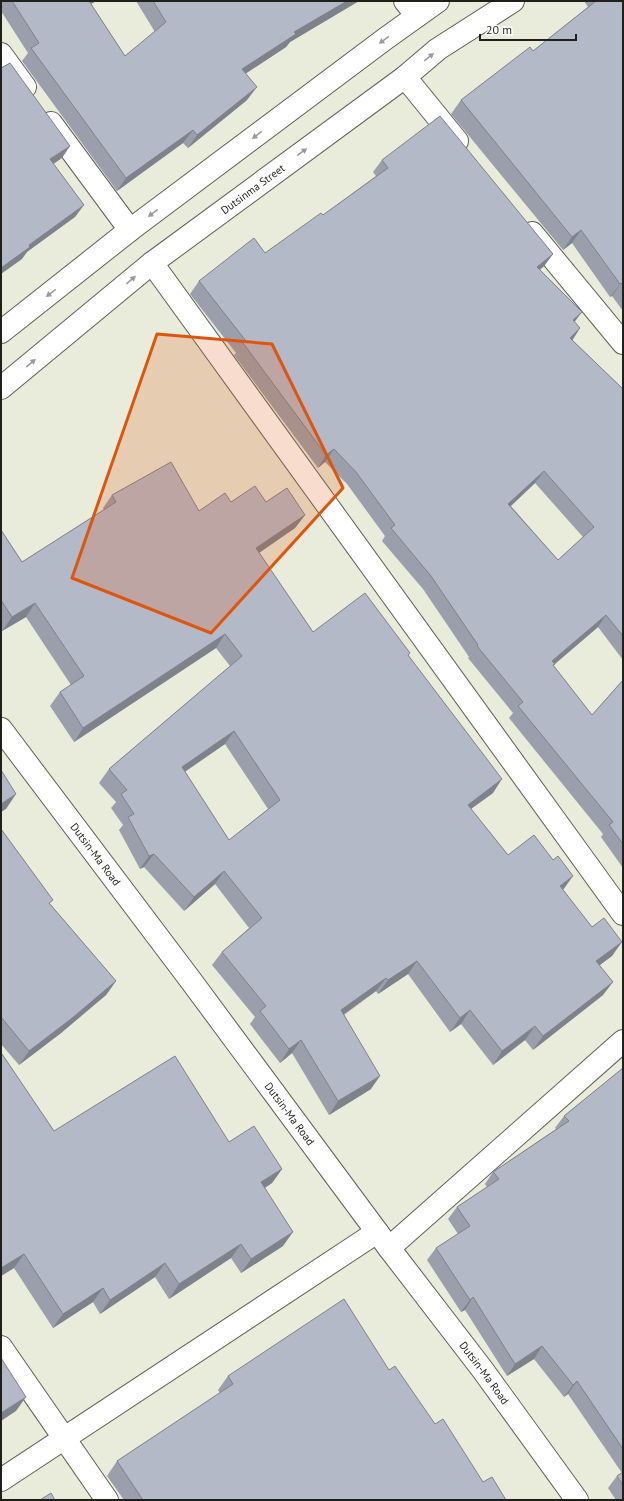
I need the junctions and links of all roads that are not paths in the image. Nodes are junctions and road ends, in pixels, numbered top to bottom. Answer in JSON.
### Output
{"nodes":[{"id":1,"x":438,"y":1,"type":"edge"},
{"id":2,"x":513,"y":1,"type":"edge"},
{"id":3,"x":411,"y":8,"type":"edge"},
{"id":4,"x":1,"y":54,"type":"edge"},
{"id":5,"x":405,"y":77,"type":"junction"},
{"id":6,"x":469,"y":155,"type":"edge"},
{"id":7,"x":519,"y":216,"type":"edge"},
{"id":8,"x":130,"y":230,"type":"junction"},
{"id":9,"x":152,"y":263,"type":"junction"},
{"id":10,"x":1,"y":332,"type":"edge"},
{"id":11,"x":623,"y":343,"type":"edge"},
{"id":12,"x":1,"y":388,"type":"edge"},
{"id":13,"x":1,"y":730,"type":"edge"},
{"id":14,"x":623,"y":914,"type":"edge"},
{"id":15,"x":623,"y":1041,"type":"edge"},
{"id":16,"x":383,"y":1240,"type":"junction"},
{"id":17,"x":1,"y":1347,"type":"edge"},
{"id":18,"x":65,"y":1438,"type":"junction"},
{"id":19,"x":1,"y":1480,"type":"edge"},
{"id":20,"x":107,"y":1500,"type":"edge"},
{"id":21,"x":577,"y":1500,"type":"edge"}],
"edges":[{"from":1,"to":3,"type":"street"},
{"from":5,"to":2,"type":"street","name":"Dutsinma Street","one_way":true},
{"from":3,"to":8,"type":"street","one_way":true},
{"from":4,"to":8,"type":"street"},
{"from":5,"to":6,"type":"street"},
{"from":9,"to":5,"type":"street","name":"Dutsinma Street","one_way":true},
{"from":7,"to":11,"type":"street"},
{"from":8,"to":10,"type":"street","one_way":true},
{"from":12,"to":9,"type":"street","name":"Dutsinma Street","one_way":true},
{"from":9,"to":14,"type":"street"},
{"from":13,"to":16,"type":"street","name":"Dutsin-Ma Road"},
{"from":15,"to":16,"type":"street"},
{"from":16,"to":18,"type":"street"},
{"from":16,"to":21,"type":"street","name":"Dutsin-Ma Road"},
{"from":17,"to":18,"type":"street"},
{"from":18,"to":19,"type":"street"},
{"from":18,"to":20,"type":"street"}]}
